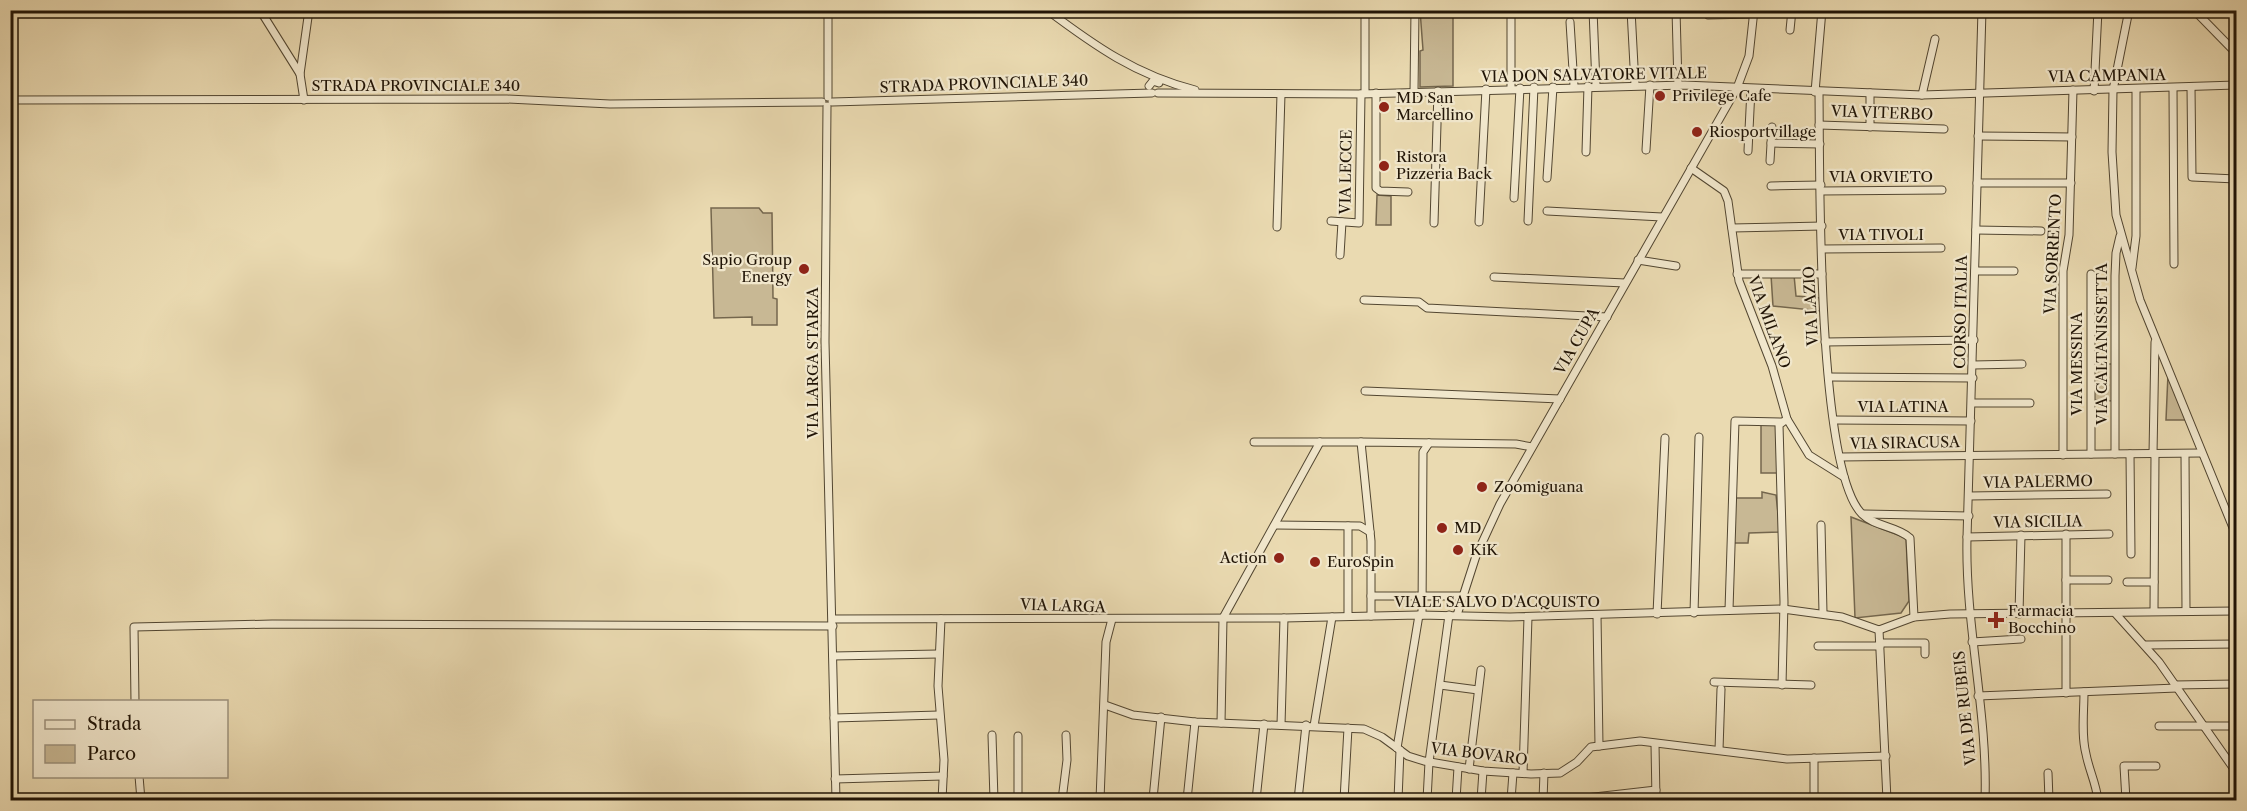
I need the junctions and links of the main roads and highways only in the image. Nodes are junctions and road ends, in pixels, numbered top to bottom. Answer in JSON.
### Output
{"nodes":[{"id":1,"x":2236,"y":446,"type":"edge"},
{"id":2,"x":2236,"y":487,"type":"edge"}],
"edges":[{"from":1,"to":2,"type":"highway"}]}
